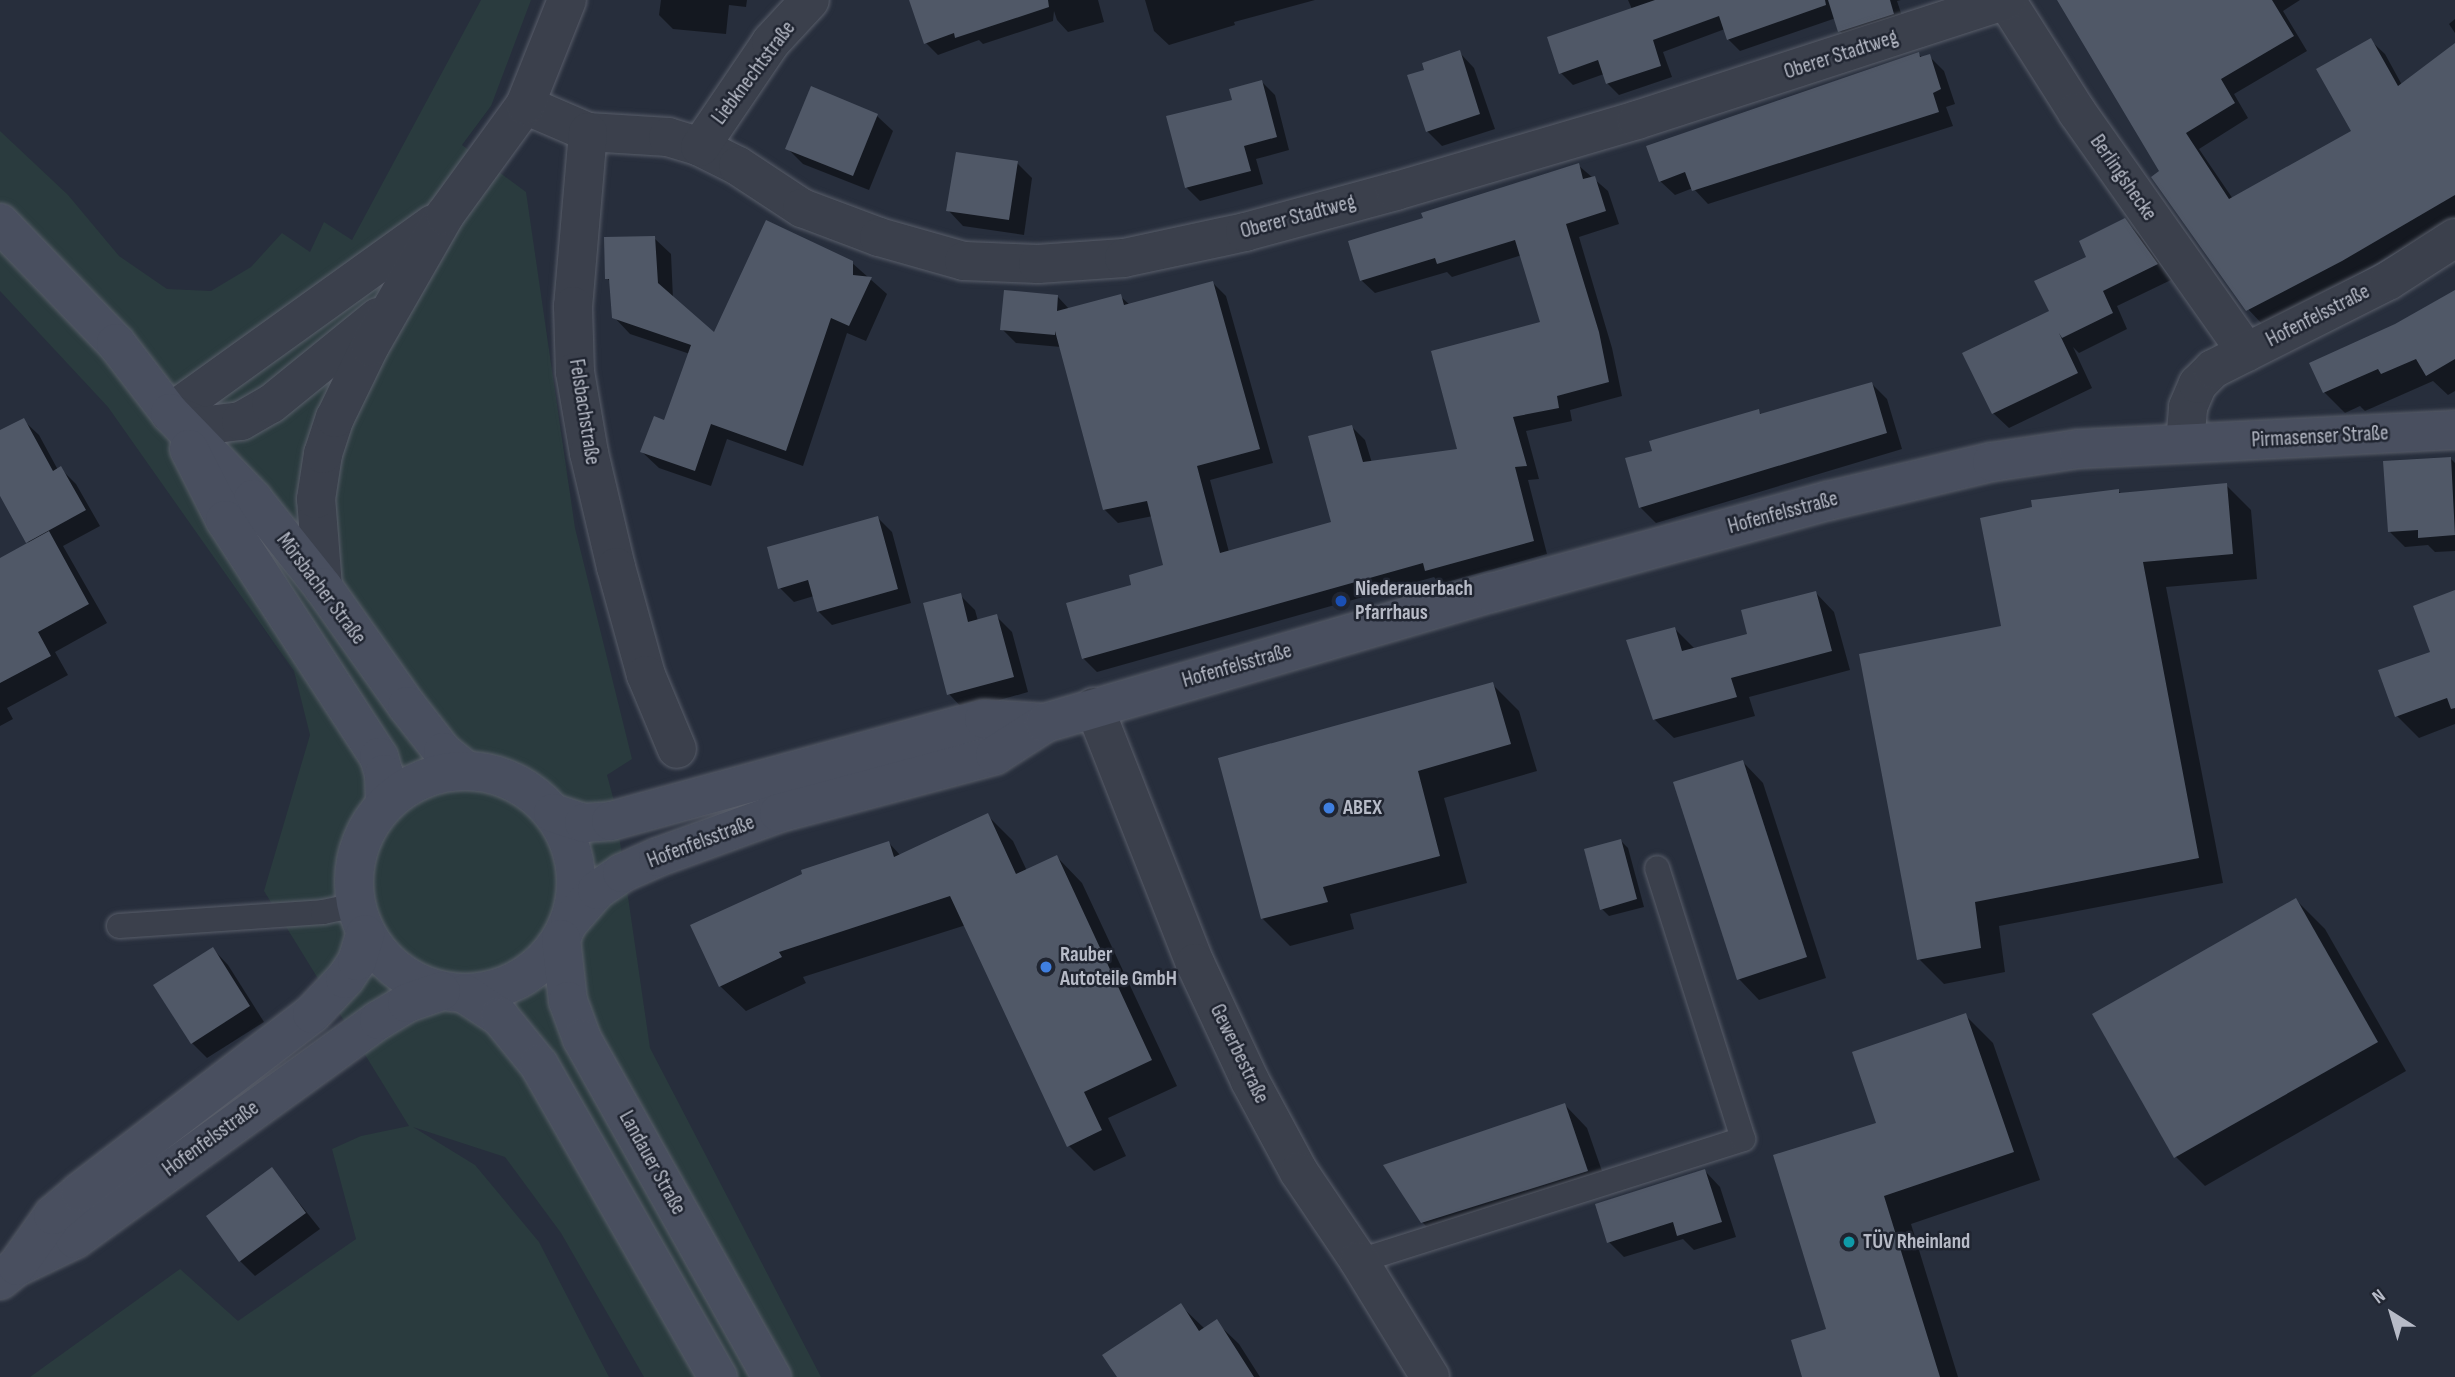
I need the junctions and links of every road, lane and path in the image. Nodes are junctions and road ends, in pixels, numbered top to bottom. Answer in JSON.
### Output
{"nodes":[{"id":1,"x":567,"y":0,"type":"edge"},
{"id":2,"x":810,"y":0,"type":"edge"},
{"id":3,"x":2006,"y":0,"type":"edge"},
{"id":4,"x":525,"y":105,"type":"junction"},
{"id":5,"x":588,"y":132,"type":"junction"},
{"id":6,"x":699,"y":147,"type":"junction"},
{"id":7,"x":445,"y":215,"type":"junction"},
{"id":8,"x":0,"y":223,"type":"edge"},
{"id":9,"x":2455,"y":239,"type":"edge"},
{"id":10,"x":395,"y":303,"type":"junction"},
{"id":11,"x":2246,"y":352,"type":"junction"},
{"id":12,"x":170,"y":413,"type":"junction"},
{"id":13,"x":2455,"y":430,"type":"edge"},
{"id":14,"x":2185,"y":443,"type":"junction"},
{"id":15,"x":323,"y":587,"type":"junction"},
{"id":16,"x":1094,"y":707,"type":"junction"},
{"id":17,"x":1045,"y":723,"type":"junction"},
{"id":18,"x":677,"y":749,"type":"dead end"},
{"id":19,"x":464,"y":770,"type":"junction"},
{"id":20,"x":385,"y":802,"type":"junction"},
{"id":21,"x":553,"y":813,"type":"junction"},
{"id":22,"x":1657,"y":868,"type":"dead end"},
{"id":23,"x":360,"y":920,"type":"junction"},
{"id":24,"x":119,"y":926,"type":"dead end"},
{"id":25,"x":565,"y":930,"type":"junction"},
{"id":26,"x":453,"y":992,"type":"junction"},
{"id":27,"x":1359,"y":1261,"type":"junction"},
{"id":28,"x":8,"y":1273,"type":"edge"},
{"id":29,"x":718,"y":1377,"type":"edge"},
{"id":30,"x":772,"y":1377,"type":"edge"},
{"id":31,"x":1430,"y":1377,"type":"edge"}],
"edges":[{"from":1,"to":4,"type":"street"},
{"from":2,"to":6,"type":"street","name":"Liebknechtstraße"},
{"from":3,"to":6,"type":"street","name":"Oberer Stadtweg"},
{"from":3,"to":11,"type":"street","name":"Berlingshecke"},
{"from":4,"to":5,"type":"street"},
{"from":4,"to":7,"type":"street"},
{"from":5,"to":6,"type":"street","name":"Oberer Stadtweg"},
{"from":5,"to":18,"type":"street","name":"Felsbachstraße"},
{"from":7,"to":10,"type":"street"},
{"from":7,"to":12,"type":"street"},
{"from":8,"to":12,"type":"main road","name":"Mörsbacher Straße"},
{"from":9,"to":11,"type":"street","name":"Hofenfelsstraße"},
{"from":10,"to":12,"type":"street"},
{"from":10,"to":15,"type":"street"},
{"from":11,"to":14,"type":"street","name":"Hofenfelsstraße"},
{"from":12,"to":15,"type":"main road","name":"Mörsbacher Straße"},
{"from":12,"to":20,"type":"main road","name":"Mörsbacher Straße"},
{"from":13,"to":14,"type":"main road","name":"Pirmasenser Straße"},
{"from":14,"to":16,"type":"main road","name":"Hofenfelsstraße"},
{"from":15,"to":19,"type":"main road","name":"Mörsbacher Straße"},
{"from":16,"to":17,"type":"main road","name":"Hofenfelsstraße"},
{"from":16,"to":27,"type":"street","name":"Gewerbestraße"},
{"from":17,"to":21,"type":"main road","name":"Hofenfelsstraße"},
{"from":17,"to":25,"type":"main road","name":"Hofenfelsstraße"},
{"from":19,"to":20,"type":"main road"},
{"from":19,"to":21,"type":"main road"},
{"from":20,"to":23,"type":"main road"},
{"from":21,"to":25,"type":"main road"},
{"from":22,"to":27,"type":"lane"},
{"from":23,"to":24,"type":"lane"},
{"from":23,"to":26,"type":"main road"},
{"from":23,"to":28,"type":"main road","name":"Hofenfelsstraße"},
{"from":25,"to":26,"type":"main road"},
{"from":25,"to":30,"type":"main road","name":"Landauer Straße"},
{"from":26,"to":28,"type":"main road","name":"Hofenfelsstraße"},
{"from":26,"to":29,"type":"main road"},
{"from":27,"to":31,"type":"street","name":"Gewerbestraße"}]}
